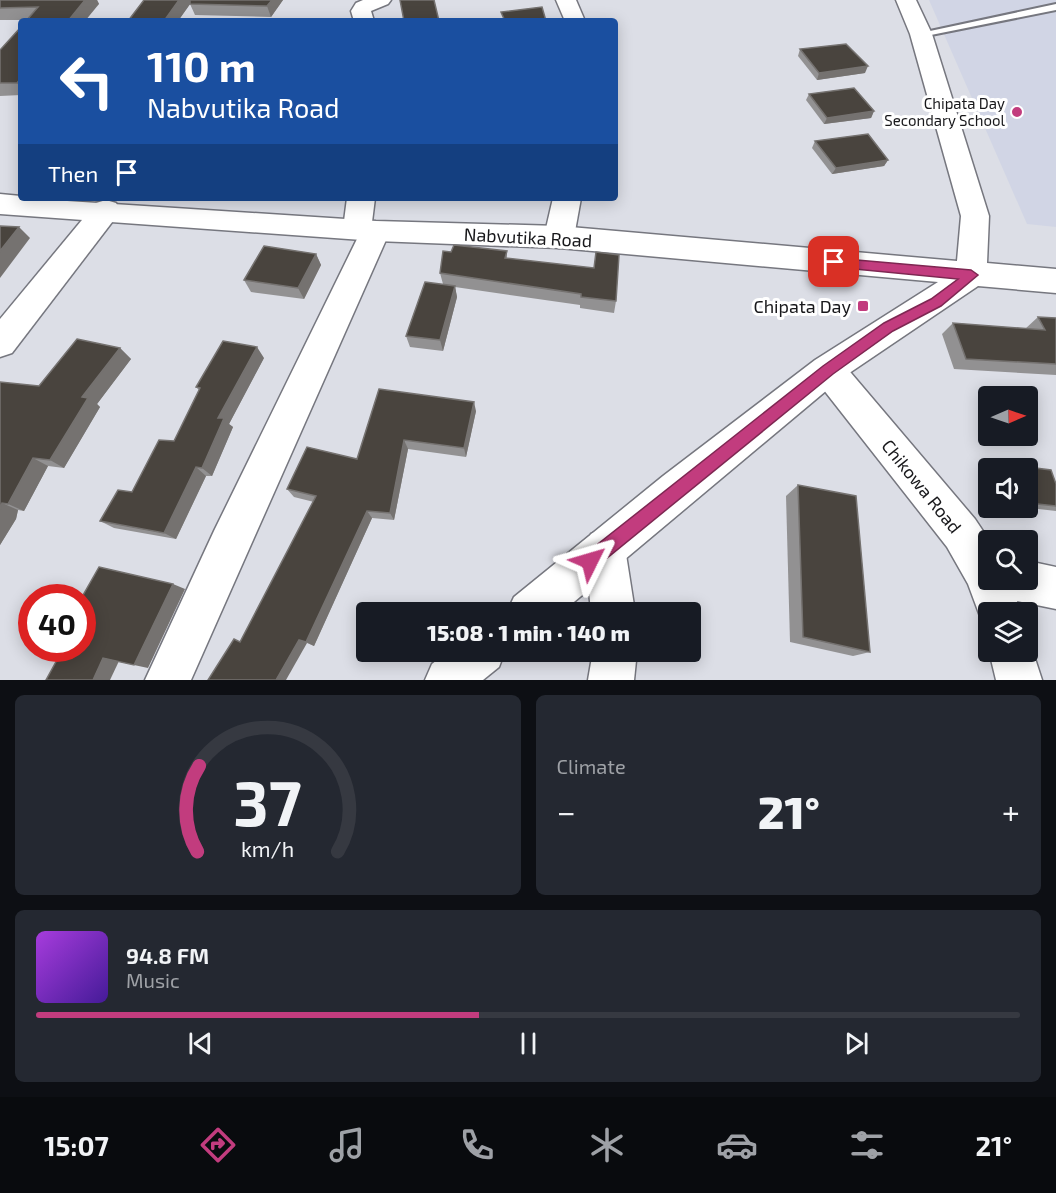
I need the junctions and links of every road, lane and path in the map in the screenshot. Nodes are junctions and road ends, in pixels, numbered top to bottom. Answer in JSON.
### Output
{"nodes":[{"id":1,"x":381,"y":0,"type":"edge"},
{"id":2,"x":566,"y":0,"type":"edge"},
{"id":3,"x":906,"y":0,"type":"edge"},
{"id":4,"x":1056,"y":7,"type":"edge"},
{"id":5,"x":363,"y":18,"type":"edge"},
{"id":6,"x":574,"y":18,"type":"edge"},
{"id":7,"x":921,"y":34,"type":"junction"},
{"id":8,"x":361,"y":201,"type":"edge"},
{"id":9,"x":566,"y":201,"type":"edge"},
{"id":10,"x":0,"y":204,"type":"edge"},
{"id":11,"x":106,"y":210,"type":"junction"},
{"id":12,"x":366,"y":230,"type":"junction"},
{"id":13,"x":559,"y":237,"type":"junction"},
{"id":14,"x":971,"y":275,"type":"junction"},
{"id":15,"x":1056,"y":281,"type":"edge"},
{"id":16,"x":0,"y":343,"type":"edge"},
{"id":17,"x":828,"y":370,"type":"junction"},
{"id":18,"x":605,"y":548,"type":"junction"},
{"id":19,"x":978,"y":554,"type":"edge"},
{"id":20,"x":1038,"y":584,"type":"edge"},
{"id":21,"x":1056,"y":588,"type":"edge"},
{"id":22,"x":541,"y":602,"type":"edge"},
{"id":23,"x":612,"y":602,"type":"edge"},
{"id":24,"x":470,"y":662,"type":"edge"},
{"id":25,"x":613,"y":662,"type":"edge"},
{"id":26,"x":1014,"y":662,"type":"edge"},
{"id":27,"x":168,"y":680,"type":"edge"},
{"id":28,"x":448,"y":680,"type":"edge"},
{"id":29,"x":611,"y":680,"type":"edge"},
{"id":30,"x":1019,"y":680,"type":"edge"}],
"edges":[{"from":1,"to":5,"type":"street"},
{"from":2,"to":6,"type":"street"},
{"from":3,"to":7,"type":"street"},
{"from":4,"to":7,"type":"lane"},
{"from":7,"to":14,"type":"street"},
{"from":8,"to":12,"type":"street"},
{"from":9,"to":13,"type":"street"},
{"from":10,"to":11,"type":"street","name":"Nabvutika Road"},
{"from":11,"to":12,"type":"street","name":"Nabvutika Road"},
{"from":11,"to":16,"type":"street"},
{"from":12,"to":13,"type":"street","name":"Nabvutika Road"},
{"from":12,"to":27,"type":"street"},
{"from":13,"to":14,"type":"street","name":"Nabvutika Road"},
{"from":14,"to":15,"type":"street","name":"Nabvutika Road"},
{"from":14,"to":17,"type":"street"},
{"from":17,"to":18,"type":"street"},
{"from":17,"to":19,"type":"street","name":"Chikowa Road"},
{"from":18,"to":22,"type":"street"},
{"from":18,"to":23,"type":"street"},
{"from":20,"to":21,"type":"street"},
{"from":24,"to":28,"type":"street"},
{"from":25,"to":29,"type":"street"},
{"from":26,"to":30,"type":"street"}]}
